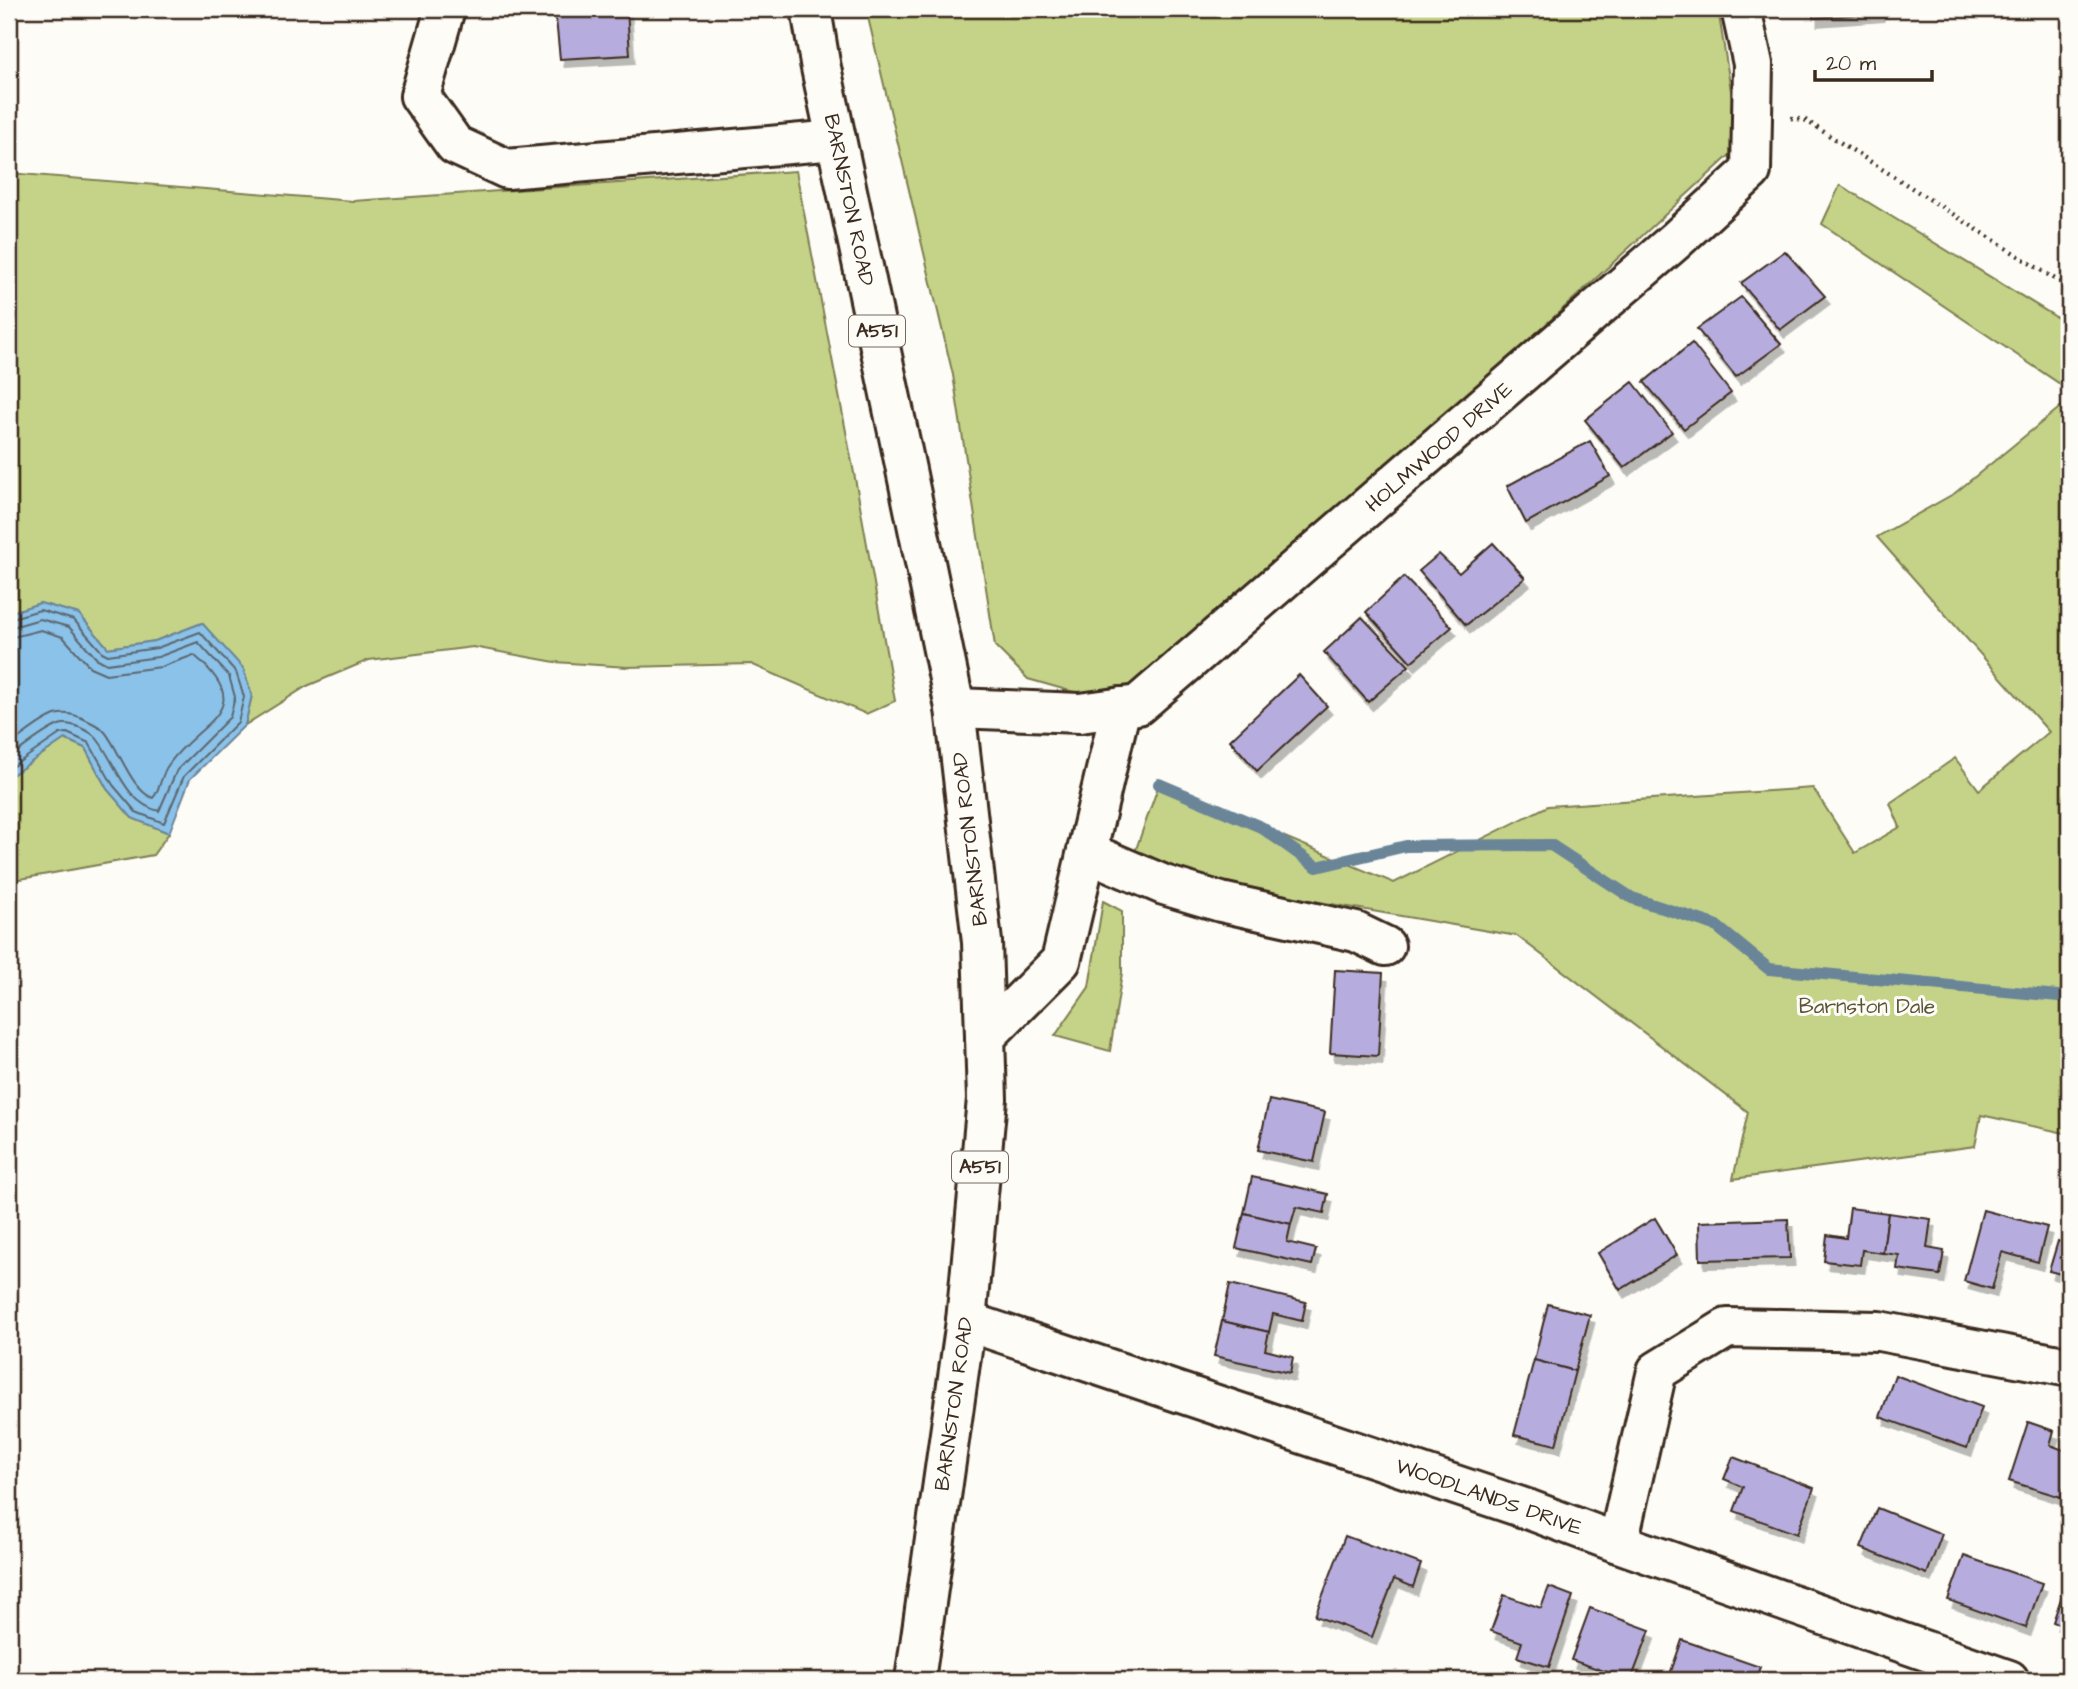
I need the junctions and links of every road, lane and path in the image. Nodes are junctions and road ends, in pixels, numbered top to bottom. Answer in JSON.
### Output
{"nodes":[{"id":1,"x":446,"y":9,"type":"edge"},
{"id":2,"x":811,"y":9,"type":"edge"},
{"id":3,"x":1741,"y":9,"type":"edge"},
{"id":4,"x":1752,"y":114,"type":"junction"},
{"id":5,"x":836,"y":140,"type":"junction"},
{"id":6,"x":2069,"y":288,"type":"edge"},
{"id":7,"x":1121,"y":707,"type":"junction"},
{"id":8,"x":955,"y":708,"type":"junction"},
{"id":9,"x":1087,"y":852,"type":"junction"},
{"id":10,"x":1385,"y":946,"type":"dead end"},
{"id":11,"x":985,"y":1037,"type":"junction"},
{"id":12,"x":966,"y":1321,"type":"junction"},
{"id":13,"x":2069,"y":1367,"type":"edge"},
{"id":14,"x":1618,"y":1543,"type":"junction"},
{"id":15,"x":915,"y":1680,"type":"edge"},
{"id":16,"x":2009,"y":1680,"type":"edge"}],
"edges":[{"from":1,"to":5,"type":"street"},
{"from":2,"to":5,"type":"street","name":"BARNSTON ROAD","number":"A551"},
{"from":3,"to":4,"type":"street","name":"HOLMWOOD DRIVE"},
{"from":4,"to":6,"type":"path"},
{"from":4,"to":7,"type":"street","name":"HOLMWOOD DRIVE"},
{"from":5,"to":8,"type":"street","name":"BARNSTON ROAD","number":"A551"},
{"from":7,"to":8,"type":"street","name":"HOLMWOOD DRIVE"},
{"from":7,"to":9,"type":"street"},
{"from":8,"to":11,"type":"street","name":"BARNSTON ROAD","number":"A551"},
{"from":9,"to":10,"type":"street"},
{"from":9,"to":11,"type":"street"},
{"from":11,"to":12,"type":"street","name":"BARNSTON ROAD","number":"A551"},
{"from":12,"to":14,"type":"street","name":"WOODLANDS DRIVE"},
{"from":12,"to":15,"type":"street","name":"BARNSTON ROAD","number":"A551"},
{"from":13,"to":14,"type":"street"},
{"from":14,"to":16,"type":"street","name":"WOODLANDS DRIVE"}]}
